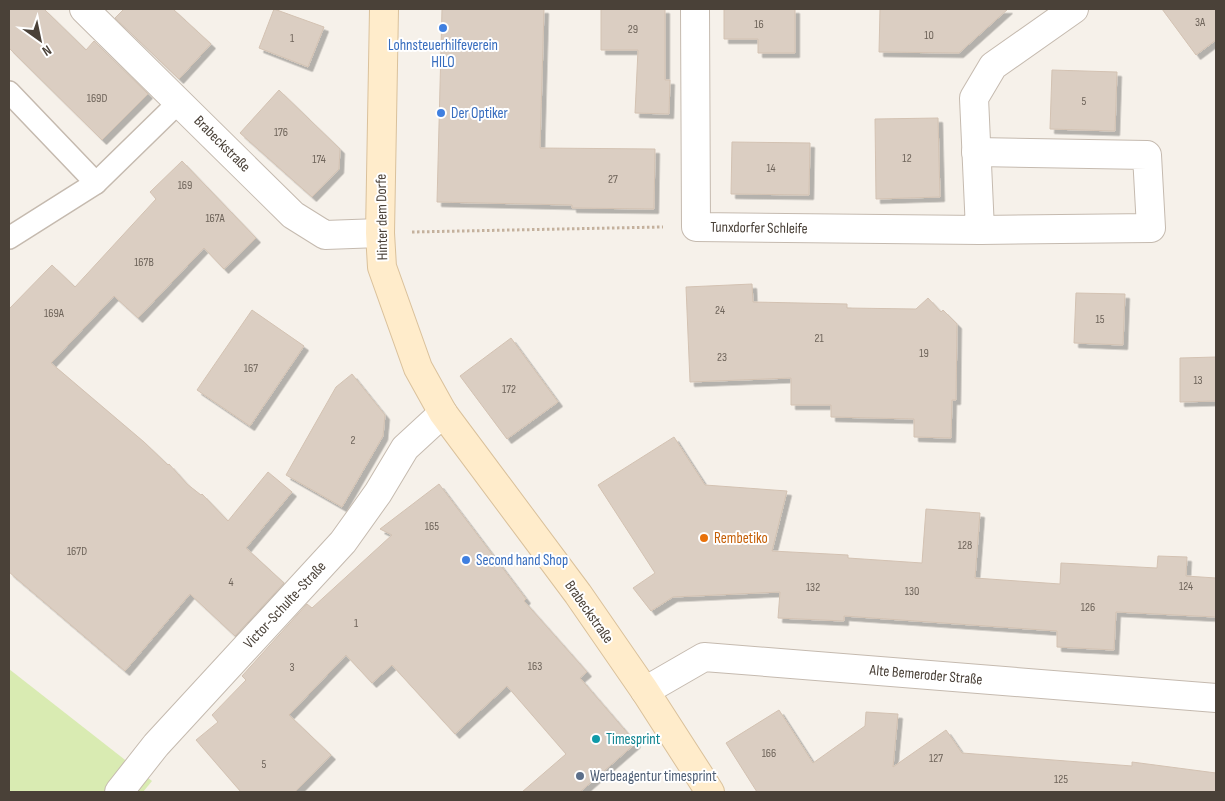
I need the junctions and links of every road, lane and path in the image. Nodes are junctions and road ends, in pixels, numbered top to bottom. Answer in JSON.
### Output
{"nodes":[{"id":1,"x":84,"y":9,"type":"edge"},
{"id":2,"x":384,"y":9,"type":"edge"},
{"id":3,"x":695,"y":9,"type":"edge"},
{"id":4,"x":1074,"y":9,"type":"edge"},
{"id":5,"x":9,"y":92,"type":"edge"},
{"id":6,"x":179,"y":102,"type":"junction"},
{"id":7,"x":976,"y":152,"type":"junction"},
{"id":8,"x":96,"y":183,"type":"junction"},
{"id":9,"x":696,"y":227,"type":"junction"},
{"id":10,"x":980,"y":230,"type":"junction"},
{"id":11,"x":12,"y":231,"type":"edge"},
{"id":12,"x":380,"y":233,"type":"junction"},
{"id":13,"x":443,"y":413,"type":"junction"},
{"id":14,"x":645,"y":691,"type":"junction"},
{"id":15,"x":1216,"y":698,"type":"edge"},
{"id":16,"x":119,"y":792,"type":"edge"},
{"id":17,"x":710,"y":792,"type":"edge"}],
"edges":[{"from":1,"to":6,"type":"street","name":"Brabeckstraße"},
{"from":2,"to":12,"type":"main road","name":"Hinter dem Dorfe"},
{"from":3,"to":9,"type":"street","name":"Tunxdorfer Schleife"},
{"from":4,"to":7,"type":"street"},
{"from":5,"to":8,"type":"lane"},
{"from":6,"to":8,"type":"lane"},
{"from":6,"to":12,"type":"street","name":"Brabeckstraße"},
{"from":7,"to":10,"type":"street"},
{"from":7,"to":10,"type":"street","name":"Tunxdorfer Schleife"},
{"from":8,"to":11,"type":"lane"},
{"from":9,"to":10,"type":"street","name":"Tunxdorfer Schleife"},
{"from":9,"to":12,"type":"path"},
{"from":12,"to":13,"type":"main road","name":"Hinter dem Dorfe"},
{"from":13,"to":14,"type":"main road","name":"Brabeckstraße"},
{"from":13,"to":16,"type":"street","name":"Victor-Schulte-Straße"},
{"from":14,"to":15,"type":"street","name":"Alte Bemeroder Straße"},
{"from":14,"to":17,"type":"main road","name":"Brabeckstraße"}]}
